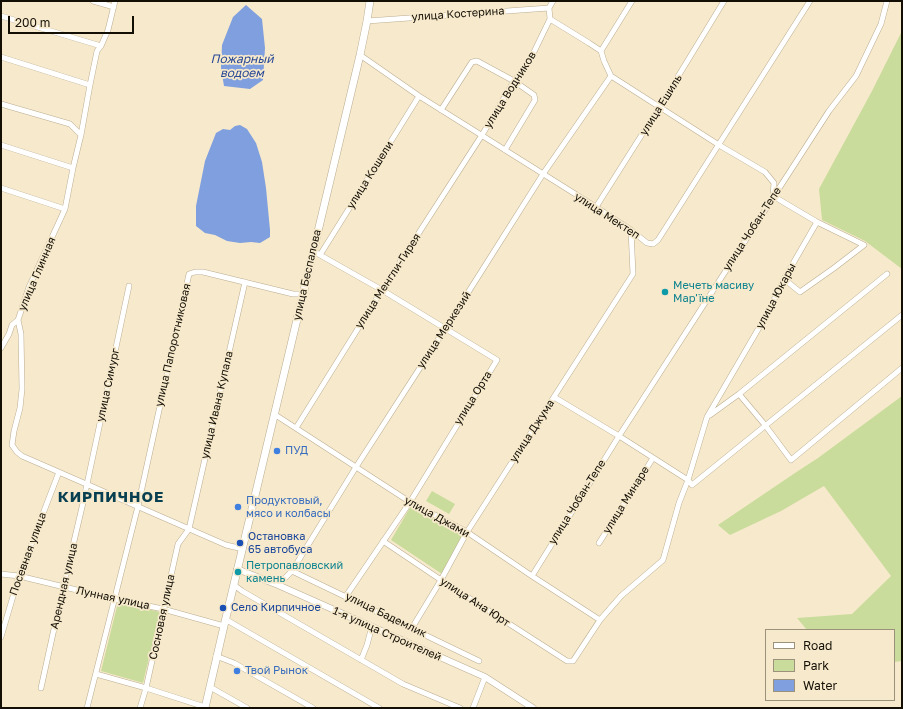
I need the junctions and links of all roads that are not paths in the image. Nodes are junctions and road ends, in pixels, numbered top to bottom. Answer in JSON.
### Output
{"nodes":[{"id":1,"x":93,"y":1,"type":"edge"},
{"id":2,"x":115,"y":1,"type":"edge"},
{"id":3,"x":370,"y":1,"type":"edge"},
{"id":4,"x":553,"y":1,"type":"edge"},
{"id":5,"x":632,"y":1,"type":"edge"},
{"id":6,"x":724,"y":1,"type":"edge"},
{"id":7,"x":810,"y":1,"type":"edge"},
{"id":8,"x":887,"y":1,"type":"edge"},
{"id":9,"x":114,"y":7,"type":"junction"},
{"id":10,"x":549,"y":8,"type":"junction"},
{"id":11,"x":1,"y":16,"type":"edge"},
{"id":12,"x":550,"y":19,"type":"junction"},
{"id":13,"x":367,"y":21,"type":"junction"},
{"id":14,"x":101,"y":46,"type":"junction"},
{"id":15,"x":602,"y":51,"type":"junction"},
{"id":16,"x":360,"y":55,"type":"junction"},
{"id":17,"x":1,"y":57,"type":"edge"},
{"id":18,"x":611,"y":76,"type":"junction"},
{"id":19,"x":514,"y":81,"type":"junction"},
{"id":20,"x":90,"y":85,"type":"junction"},
{"id":21,"x":419,"y":96,"type":"junction"},
{"id":22,"x":1,"y":104,"type":"edge"},
{"id":23,"x":660,"y":106,"type":"junction"},
{"id":24,"x":441,"y":110,"type":"junction"},
{"id":25,"x":82,"y":135,"type":"junction"},
{"id":26,"x":482,"y":135,"type":"junction"},
{"id":27,"x":1,"y":145,"type":"edge"},
{"id":28,"x":720,"y":145,"type":"junction"},
{"id":29,"x":505,"y":150,"type":"junction"},
{"id":30,"x":73,"y":168,"type":"junction"},
{"id":31,"x":543,"y":174,"type":"junction"},
{"id":32,"x":1,"y":188,"type":"edge"},
{"id":33,"x":773,"y":196,"type":"junction"},
{"id":34,"x":596,"y":207,"type":"junction"},
{"id":35,"x":65,"y":209,"type":"junction"},
{"id":36,"x":817,"y":222,"type":"junction"},
{"id":37,"x":631,"y":230,"type":"junction"},
{"id":38,"x":312,"y":251,"type":"junction"},
{"id":39,"x":320,"y":255,"type":"junction"},
{"id":40,"x":887,"y":274,"type":"dead end"},
{"id":41,"x":784,"y":279,"type":"junction"},
{"id":42,"x":245,"y":282,"type":"junction"},
{"id":43,"x":129,"y":286,"type":"dead end"},
{"id":44,"x":382,"y":290,"type":"junction"},
{"id":45,"x":303,"y":294,"type":"junction"},
{"id":46,"x":902,"y":315,"type":"edge"},
{"id":47,"x":18,"y":320,"type":"junction"},
{"id":48,"x":445,"y":329,"type":"junction"},
{"id":49,"x":1,"y":348,"type":"edge"},
{"id":50,"x":902,"y":368,"type":"edge"},
{"id":51,"x":738,"y":394,"type":"junction"},
{"id":52,"x":554,"y":397,"type":"junction"},
{"id":53,"x":274,"y":414,"type":"junction"},
{"id":54,"x":707,"y":416,"type":"junction"},
{"id":55,"x":765,"y":425,"type":"junction"},
{"id":56,"x":296,"y":428,"type":"junction"},
{"id":57,"x":619,"y":436,"type":"junction"},
{"id":58,"x":653,"y":458,"type":"junction"},
{"id":59,"x":356,"y":467,"type":"junction"},
{"id":60,"x":59,"y":472,"type":"junction"},
{"id":61,"x":688,"y":480,"type":"junction"},
{"id":62,"x":87,"y":484,"type":"junction"},
{"id":63,"x":410,"y":502,"type":"junction"},
{"id":64,"x":138,"y":506,"type":"junction"},
{"id":65,"x":189,"y":529,"type":"junction"},
{"id":66,"x":467,"y":532,"type":"junction"},
{"id":67,"x":383,"y":541,"type":"junction"},
{"id":68,"x":599,"y":543,"type":"dead end"},
{"id":69,"x":243,"y":549,"type":"junction"},
{"id":70,"x":237,"y":569,"type":"junction"},
{"id":71,"x":292,"y":570,"type":"junction"},
{"id":72,"x":1,"y":574,"type":"edge"},
{"id":73,"x":19,"y":576,"type":"junction"},
{"id":74,"x":532,"y":576,"type":"junction"},
{"id":75,"x":441,"y":580,"type":"junction"},
{"id":76,"x":234,"y":585,"type":"junction"},
{"id":77,"x":278,"y":585,"type":"junction"},
{"id":78,"x":63,"y":588,"type":"junction"},
{"id":79,"x":346,"y":596,"type":"junction"},
{"id":80,"x":114,"y":600,"type":"junction"},
{"id":81,"x":163,"y":610,"type":"junction"},
{"id":82,"x":600,"y":620,"type":"junction"},
{"id":83,"x":224,"y":623,"type":"junction"},
{"id":84,"x":372,"y":626,"type":"junction"},
{"id":85,"x":412,"y":628,"type":"junction"},
{"id":86,"x":1,"y":637,"type":"edge"},
{"id":87,"x":216,"y":656,"type":"junction"},
{"id":88,"x":361,"y":660,"type":"junction"},
{"id":89,"x":479,"y":661,"type":"dead end"},
{"id":90,"x":567,"y":661,"type":"joint"},
{"id":91,"x":96,"y":674,"type":"junction"},
{"id":92,"x":485,"y":677,"type":"junction"},
{"id":93,"x":210,"y":686,"type":"junction"},
{"id":94,"x":41,"y":688,"type":"dead end"},
{"id":95,"x":146,"y":688,"type":"junction"},
{"id":96,"x":205,"y":707,"type":"edge"},
{"id":97,"x":88,"y":708,"type":"edge"},
{"id":98,"x":140,"y":708,"type":"edge"},
{"id":99,"x":247,"y":708,"type":"edge"},
{"id":100,"x":313,"y":708,"type":"edge"},
{"id":101,"x":379,"y":708,"type":"edge"},
{"id":102,"x":460,"y":708,"type":"edge"},
{"id":103,"x":473,"y":708,"type":"edge"},
{"id":104,"x":532,"y":708,"type":"edge"}],
"edges":[{"from":1,"to":9,"type":"street"},
{"from":2,"to":9,"type":"street","name":"улица Глинная"},
{"from":3,"to":13,"type":"main road","name":"улица Беспалова"},
{"from":4,"to":10,"type":"street"},
{"from":5,"to":15,"type":"street"},
{"from":6,"to":23,"type":"street","name":"улица Ешиль"},
{"from":7,"to":28,"type":"street","name":"улица Мектеп"},
{"from":8,"to":33,"type":"street","name":"улица Чобан-Тепе"},
{"from":9,"to":14,"type":"street","name":"улица Глинная"},
{"from":10,"to":12,"type":"street"},
{"from":10,"to":13,"type":"street","name":"улица Костерина"},
{"from":11,"to":14,"type":"street"},
{"from":12,"to":15,"type":"street"},
{"from":12,"to":19,"type":"street","name":"улица Водников"},
{"from":13,"to":16,"type":"main road","name":"улица Беспалова"},
{"from":14,"to":20,"type":"street","name":"улица Глинная"},
{"from":15,"to":18,"type":"street"},
{"from":16,"to":21,"type":"street","name":"улица Мектеп"},
{"from":16,"to":38,"type":"main road","name":"улица Беспалова"},
{"from":17,"to":20,"type":"street"},
{"from":18,"to":23,"type":"street"},
{"from":18,"to":31,"type":"street","name":"улица Меркезий"},
{"from":19,"to":24,"type":"street"},
{"from":19,"to":26,"type":"street","name":"улица Водников"},
{"from":19,"to":29,"type":"street"},
{"from":20,"to":25,"type":"street","name":"улица Глинная"},
{"from":21,"to":24,"type":"street","name":"улица Мектеп"},
{"from":21,"to":39,"type":"street","name":"улица Кошели"},
{"from":22,"to":25,"type":"street"},
{"from":23,"to":28,"type":"street"},
{"from":23,"to":34,"type":"street","name":"улица Ешиль"},
{"from":24,"to":26,"type":"street","name":"улица Мектеп"},
{"from":25,"to":30,"type":"street","name":"улица Глинная"},
{"from":26,"to":29,"type":"street","name":"улица Мектеп"},
{"from":26,"to":44,"type":"street","name":"улица Менгли-Гирея"},
{"from":27,"to":30,"type":"street"},
{"from":28,"to":33,"type":"street"},
{"from":28,"to":37,"type":"street","name":"улица Мектеп"},
{"from":29,"to":31,"type":"street","name":"улица Мектеп"},
{"from":30,"to":35,"type":"street","name":"улица Глинная"},
{"from":31,"to":34,"type":"street","name":"улица Мектеп"},
{"from":31,"to":48,"type":"street","name":"улица Меркезий"},
{"from":32,"to":35,"type":"street"},
{"from":33,"to":36,"type":"street"},
{"from":33,"to":57,"type":"street","name":"улица Чобан-Тепе"},
{"from":34,"to":37,"type":"street","name":"улица Мектеп"},
{"from":35,"to":47,"type":"street","name":"улица Глинная"},
{"from":36,"to":41,"type":"street","name":"улица Юкары"},
{"from":36,"to":41,"type":"street"},
{"from":37,"to":52,"type":"street","name":"улица Джума"},
{"from":38,"to":39,"type":"street","name":"улица Орта"},
{"from":38,"to":45,"type":"main road","name":"улица Беспалова"},
{"from":39,"to":44,"type":"street","name":"улица Орта"},
{"from":40,"to":51,"type":"street"},
{"from":41,"to":54,"type":"street","name":"улица Юкары"},
{"from":42,"to":45,"type":"street","name":"улица Папоротниковая"},
{"from":42,"to":64,"type":"street","name":"улица Папоротниковая"},
{"from":42,"to":65,"type":"street","name":"улица Ивана Купала"},
{"from":43,"to":62,"type":"street","name":"улица Симург"},
{"from":44,"to":48,"type":"street","name":"улица Орта"},
{"from":44,"to":56,"type":"street","name":"улица Менгли-Гирея"},
{"from":45,"to":53,"type":"main road","name":"улица Беспалова"},
{"from":46,"to":55,"type":"street"},
{"from":47,"to":49,"type":"street"},
{"from":47,"to":60,"type":"street","name":"улица Глинная"},
{"from":48,"to":59,"type":"street","name":"улица Меркезий"},
{"from":48,"to":63,"type":"street","name":"улица Орта"},
{"from":50,"to":55,"type":"street"},
{"from":51,"to":54,"type":"street"},
{"from":51,"to":55,"type":"street"},
{"from":52,"to":57,"type":"street"},
{"from":52,"to":66,"type":"street","name":"улица Джума"},
{"from":53,"to":56,"type":"street","name":"улица Джами"},
{"from":53,"to":69,"type":"main road","name":"улица Беспалова"},
{"from":54,"to":61,"type":"street","name":"улица Юкары"},
{"from":55,"to":61,"type":"street"},
{"from":56,"to":59,"type":"street","name":"улица Джами"},
{"from":57,"to":58,"type":"street"},
{"from":57,"to":74,"type":"street","name":"улица Чобан-Тепе"},
{"from":58,"to":61,"type":"street"},
{"from":58,"to":68,"type":"street","name":"улица Минаре"},
{"from":59,"to":63,"type":"street","name":"улица Джами"},
{"from":59,"to":71,"type":"street","name":"улица Меркезий"},
{"from":60,"to":62,"type":"street","name":"улица Глинная"},
{"from":60,"to":73,"type":"street","name":"Посевная улица"},
{"from":61,"to":82,"type":"street","name":"улица Юкары"},
{"from":62,"to":64,"type":"street","name":"улица Глинная"},
{"from":62,"to":78,"type":"street","name":"Арендная улица"},
{"from":63,"to":66,"type":"street","name":"улица Джами"},
{"from":63,"to":67,"type":"street","name":"улица Орта"},
{"from":64,"to":65,"type":"street","name":"улица Глинная"},
{"from":64,"to":80,"type":"street"},
{"from":65,"to":69,"type":"street","name":"улица Глинная"},
{"from":65,"to":81,"type":"street","name":"Сосновая улица"},
{"from":66,"to":74,"type":"street","name":"улица Джами"},
{"from":66,"to":75,"type":"street","name":"улица Джума"},
{"from":67,"to":75,"type":"street","name":"улица Ана Юрт"},
{"from":67,"to":79,"type":"street","name":"улица Орта"},
{"from":69,"to":70,"type":"main road","name":"улица Беспалова"},
{"from":70,"to":76,"type":"main road","name":"улица Беспалова"},
{"from":70,"to":77,"type":"street","name":"1-я улица Строителей"},
{"from":71,"to":77,"type":"street","name":"улица Меркезий"},
{"from":71,"to":79,"type":"street","name":"улица Бадемлик"},
{"from":72,"to":73,"type":"street","name":"Лунная улица"},
{"from":73,"to":78,"type":"street","name":"Лунная улица"},
{"from":73,"to":86,"type":"street","name":"Посевная улица"},
{"from":74,"to":82,"type":"street","name":"улица Джами"},
{"from":75,"to":85,"type":"street","name":"улица Джума"},
{"from":75,"to":90,"type":"street","name":"улица Ана Юрт"},
{"from":76,"to":83,"type":"main road","name":"улица Беспалова"},
{"from":76,"to":88,"type":"street"},
{"from":77,"to":84,"type":"street","name":"1-я улица Строителей"},
{"from":78,"to":80,"type":"street","name":"Лунная улица"},
{"from":78,"to":94,"type":"street","name":"Арендная улица"},
{"from":79,"to":85,"type":"street","name":"улица Бадемлик"},
{"from":80,"to":81,"type":"street","name":"Лунная улица"},
{"from":80,"to":91,"type":"street"},
{"from":81,"to":83,"type":"street","name":"Лунная улица"},
{"from":81,"to":95,"type":"street","name":"Сосновая улица"},
{"from":82,"to":90,"type":"street","name":"улица Юкары"},
{"from":83,"to":87,"type":"main road","name":"улица Беспалова"},
{"from":83,"to":101,"type":"street","name":"Лунная улица"},
{"from":84,"to":88,"type":"street"},
{"from":84,"to":92,"type":"street","name":"1-я улица Строителей"},
{"from":85,"to":89,"type":"street","name":"улица Бадемлик"},
{"from":87,"to":93,"type":"main road","name":"улица Беспалова"},
{"from":87,"to":100,"type":"street"},
{"from":88,"to":102,"type":"street"},
{"from":91,"to":95,"type":"street"},
{"from":91,"to":97,"type":"street"},
{"from":92,"to":103,"type":"street"},
{"from":92,"to":104,"type":"street","name":"1-я улица Строителей"},
{"from":93,"to":96,"type":"main road","name":"улица Беспалова"},
{"from":93,"to":99,"type":"street"},
{"from":95,"to":96,"type":"street"},
{"from":95,"to":98,"type":"street","name":"Сосновая улица"}]}
